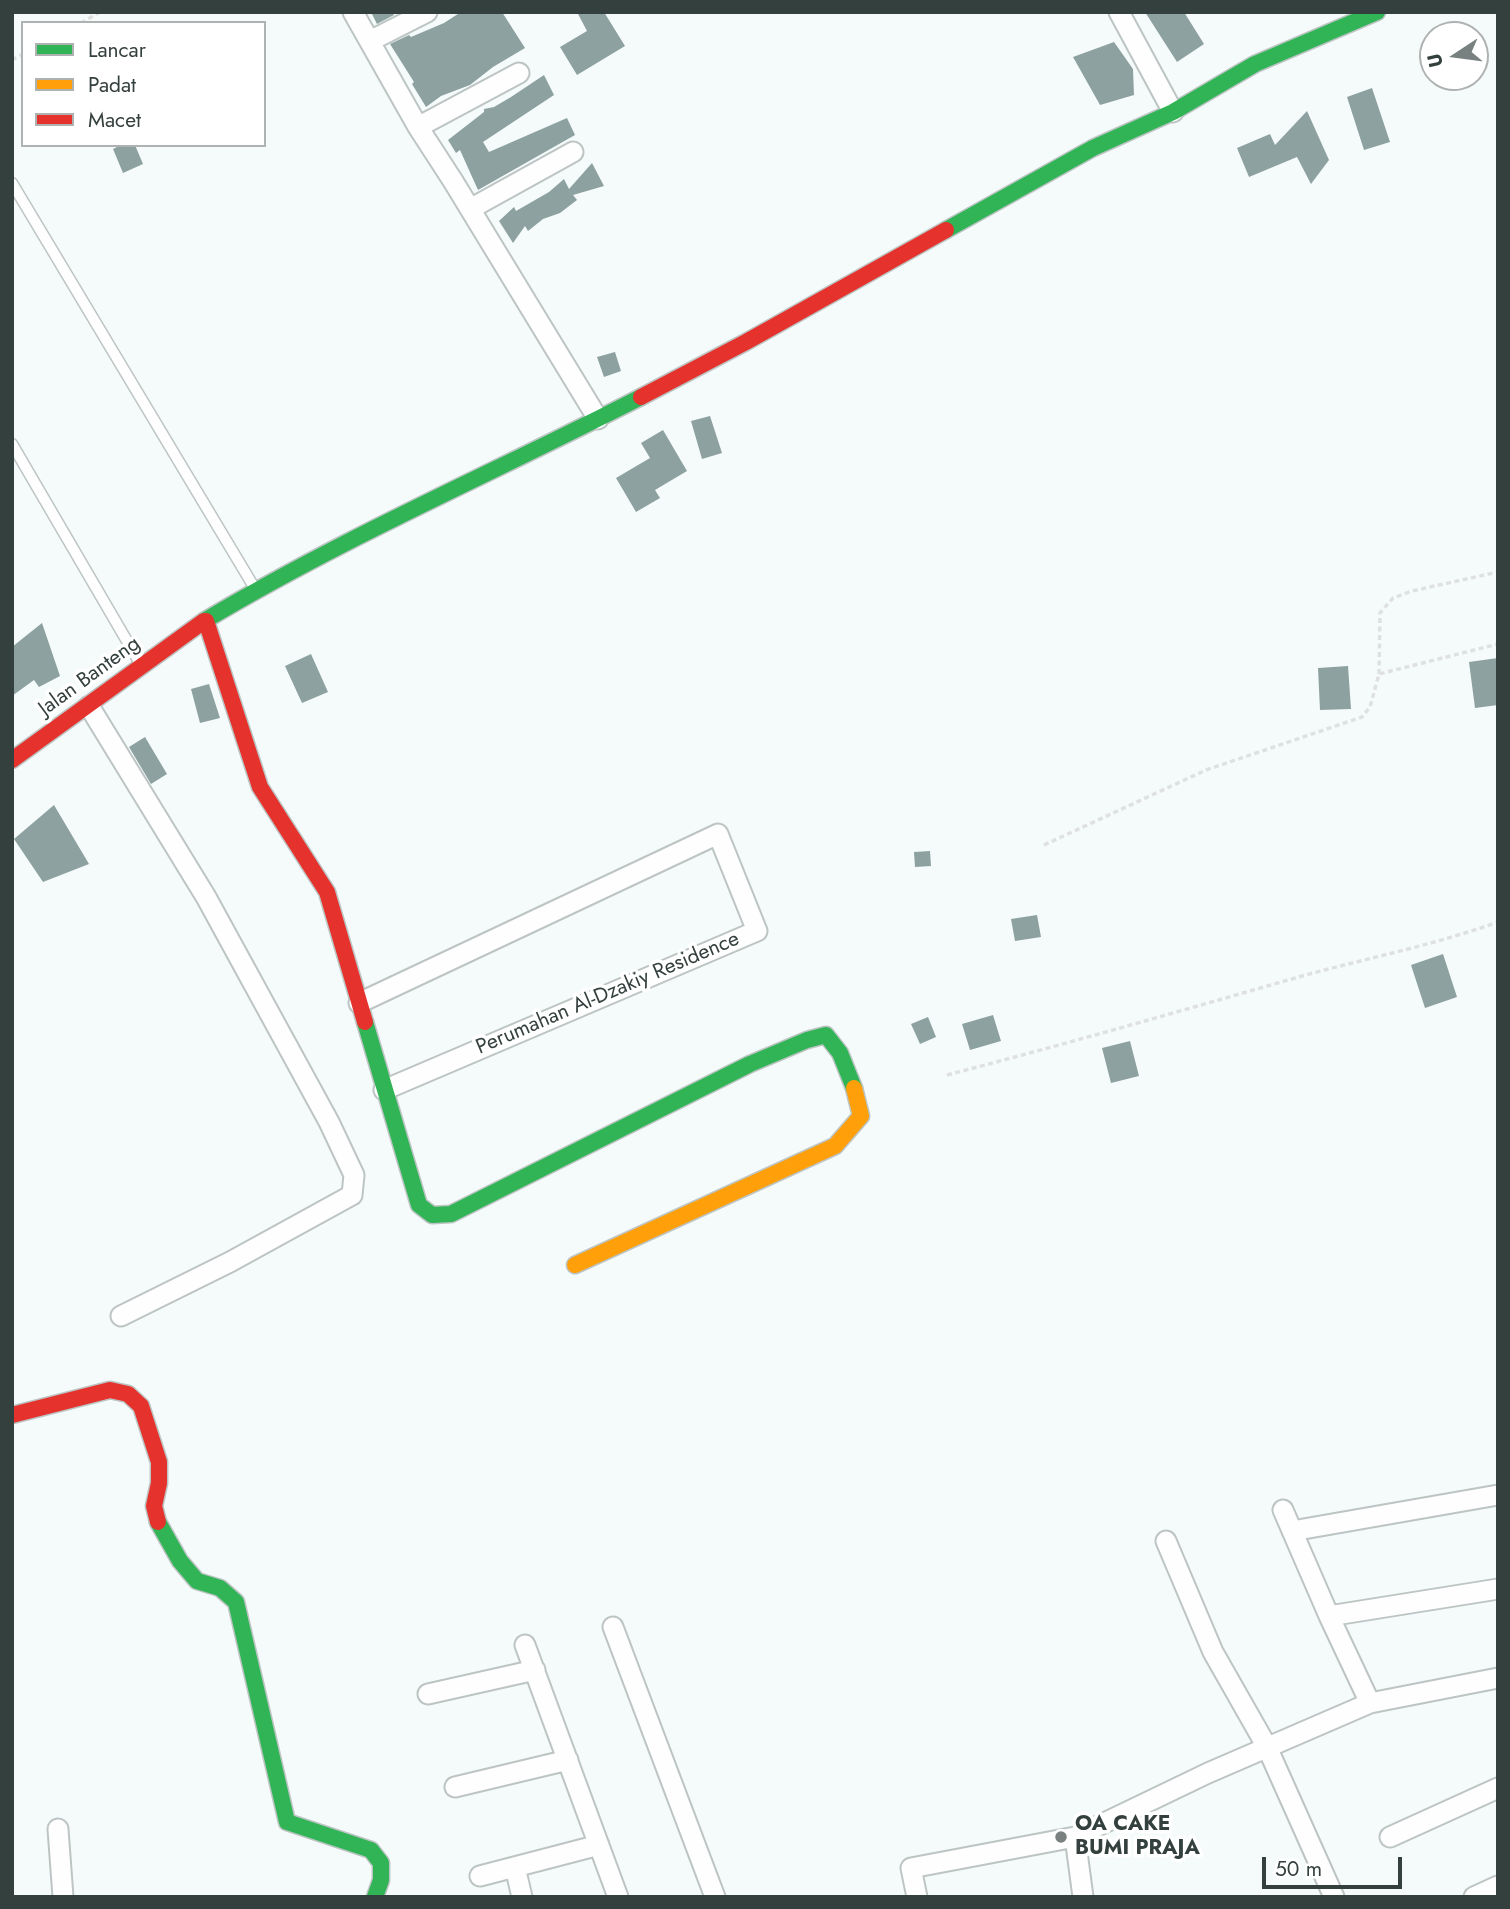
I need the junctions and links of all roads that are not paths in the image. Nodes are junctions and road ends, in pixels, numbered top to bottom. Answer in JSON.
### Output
{"nodes":[{"id":1,"x":353,"y":12,"type":"edge"},
{"id":2,"x":427,"y":12,"type":"edge"},
{"id":3,"x":1119,"y":12,"type":"edge"},
{"id":4,"x":1368,"y":14,"type":"edge"},
{"id":5,"x":370,"y":41,"type":"junction"},
{"id":6,"x":519,"y":73,"type":"dead end"},
{"id":7,"x":1173,"y":112,"type":"junction"},
{"id":8,"x":418,"y":127,"type":"junction"},
{"id":9,"x":573,"y":152,"type":"dead end"},
{"id":10,"x":12,"y":183,"type":"edge"},
{"id":11,"x":470,"y":209,"type":"junction"},
{"id":12,"x":598,"y":419,"type":"junction"},
{"id":13,"x":12,"y":444,"type":"edge"},
{"id":14,"x":256,"y":590,"type":"junction"},
{"id":15,"x":199,"y":625,"type":"junction"},
{"id":16,"x":142,"y":666,"type":"junction"},
{"id":17,"x":89,"y":706,"type":"junction"},
{"id":18,"x":14,"y":755,"type":"edge"},
{"id":19,"x":359,"y":1003,"type":"junction"},
{"id":20,"x":384,"y":1090,"type":"junction"},
{"id":21,"x":575,"y":1265,"type":"dead end"},
{"id":22,"x":121,"y":1316,"type":"dead end"},
{"id":23,"x":12,"y":1415,"type":"edge"},
{"id":24,"x":1498,"y":1496,"type":"edge"},
{"id":25,"x":1283,"y":1510,"type":"dead end"},
{"id":26,"x":1292,"y":1531,"type":"junction"},
{"id":27,"x":1166,"y":1541,"type":"dead end"},
{"id":28,"x":1498,"y":1589,"type":"edge"},
{"id":29,"x":1329,"y":1616,"type":"junction"},
{"id":30,"x":613,"y":1627,"type":"dead end"},
{"id":31,"x":525,"y":1646,"type":"dead end"},
{"id":32,"x":535,"y":1670,"type":"junction"},
{"id":33,"x":1498,"y":1678,"type":"edge"},
{"id":34,"x":428,"y":1694,"type":"dead end"},
{"id":35,"x":1370,"y":1703,"type":"junction"},
{"id":36,"x":1267,"y":1747,"type":"junction"},
{"id":37,"x":568,"y":1760,"type":"junction"},
{"id":38,"x":455,"y":1787,"type":"dead end"},
{"id":39,"x":1498,"y":1788,"type":"edge"},
{"id":40,"x":58,"y":1829,"type":"dead end"},
{"id":41,"x":1075,"y":1837,"type":"junction"},
{"id":42,"x":1390,"y":1837,"type":"dead end"},
{"id":43,"x":599,"y":1845,"type":"junction"},
{"id":44,"x":515,"y":1867,"type":"junction"},
{"id":45,"x":480,"y":1876,"type":"dead end"},
{"id":46,"x":1498,"y":1886,"type":"edge"},
{"id":47,"x":63,"y":1897,"type":"edge"},
{"id":48,"x":375,"y":1897,"type":"edge"},
{"id":49,"x":522,"y":1897,"type":"edge"},
{"id":50,"x":618,"y":1897,"type":"edge"},
{"id":51,"x":715,"y":1897,"type":"edge"},
{"id":52,"x":917,"y":1897,"type":"edge"},
{"id":53,"x":1083,"y":1897,"type":"edge"},
{"id":54,"x":1334,"y":1897,"type":"edge"},
{"id":55,"x":1474,"y":1897,"type":"edge"}],
"edges":[{"from":1,"to":5,"type":"street"},
{"from":2,"to":5,"type":"street"},
{"from":3,"to":7,"type":"street"},
{"from":4,"to":7,"type":"street","name":"Jalan Banteng"},
{"from":5,"to":8,"type":"street"},
{"from":6,"to":8,"type":"street"},
{"from":7,"to":12,"type":"street","name":"Jalan Banteng"},
{"from":8,"to":11,"type":"street"},
{"from":9,"to":11,"type":"street"},
{"from":10,"to":14,"type":"lane"},
{"from":11,"to":12,"type":"street"},
{"from":12,"to":14,"type":"street","name":"Jalan Banteng"},
{"from":13,"to":16,"type":"lane"},
{"from":14,"to":15,"type":"street","name":"Jalan Banteng"},
{"from":15,"to":16,"type":"street","name":"Jalan Banteng"},
{"from":15,"to":19,"type":"street"},
{"from":16,"to":17,"type":"street","name":"Jalan Banteng"},
{"from":17,"to":18,"type":"street","name":"Jalan Banteng"},
{"from":17,"to":22,"type":"street"},
{"from":19,"to":20,"type":"street"},
{"from":19,"to":20,"type":"street","name":"Perumahan Al-Dzakiy Residence"},
{"from":20,"to":21,"type":"street"},
{"from":23,"to":48,"type":"street"},
{"from":24,"to":26,"type":"street"},
{"from":25,"to":26,"type":"street"},
{"from":26,"to":29,"type":"street"},
{"from":27,"to":36,"type":"street"},
{"from":28,"to":29,"type":"street"},
{"from":29,"to":35,"type":"street"},
{"from":30,"to":51,"type":"street"},
{"from":31,"to":32,"type":"street"},
{"from":32,"to":34,"type":"street"},
{"from":32,"to":37,"type":"street"},
{"from":33,"to":35,"type":"street"},
{"from":35,"to":36,"type":"street"},
{"from":36,"to":41,"type":"street"},
{"from":36,"to":54,"type":"street"},
{"from":37,"to":38,"type":"street"},
{"from":37,"to":43,"type":"street"},
{"from":39,"to":42,"type":"street"},
{"from":40,"to":47,"type":"street"},
{"from":41,"to":52,"type":"street"},
{"from":41,"to":53,"type":"street"},
{"from":43,"to":44,"type":"street"},
{"from":43,"to":50,"type":"street"},
{"from":44,"to":45,"type":"street"},
{"from":44,"to":49,"type":"street"},
{"from":46,"to":55,"type":"street"}]}
